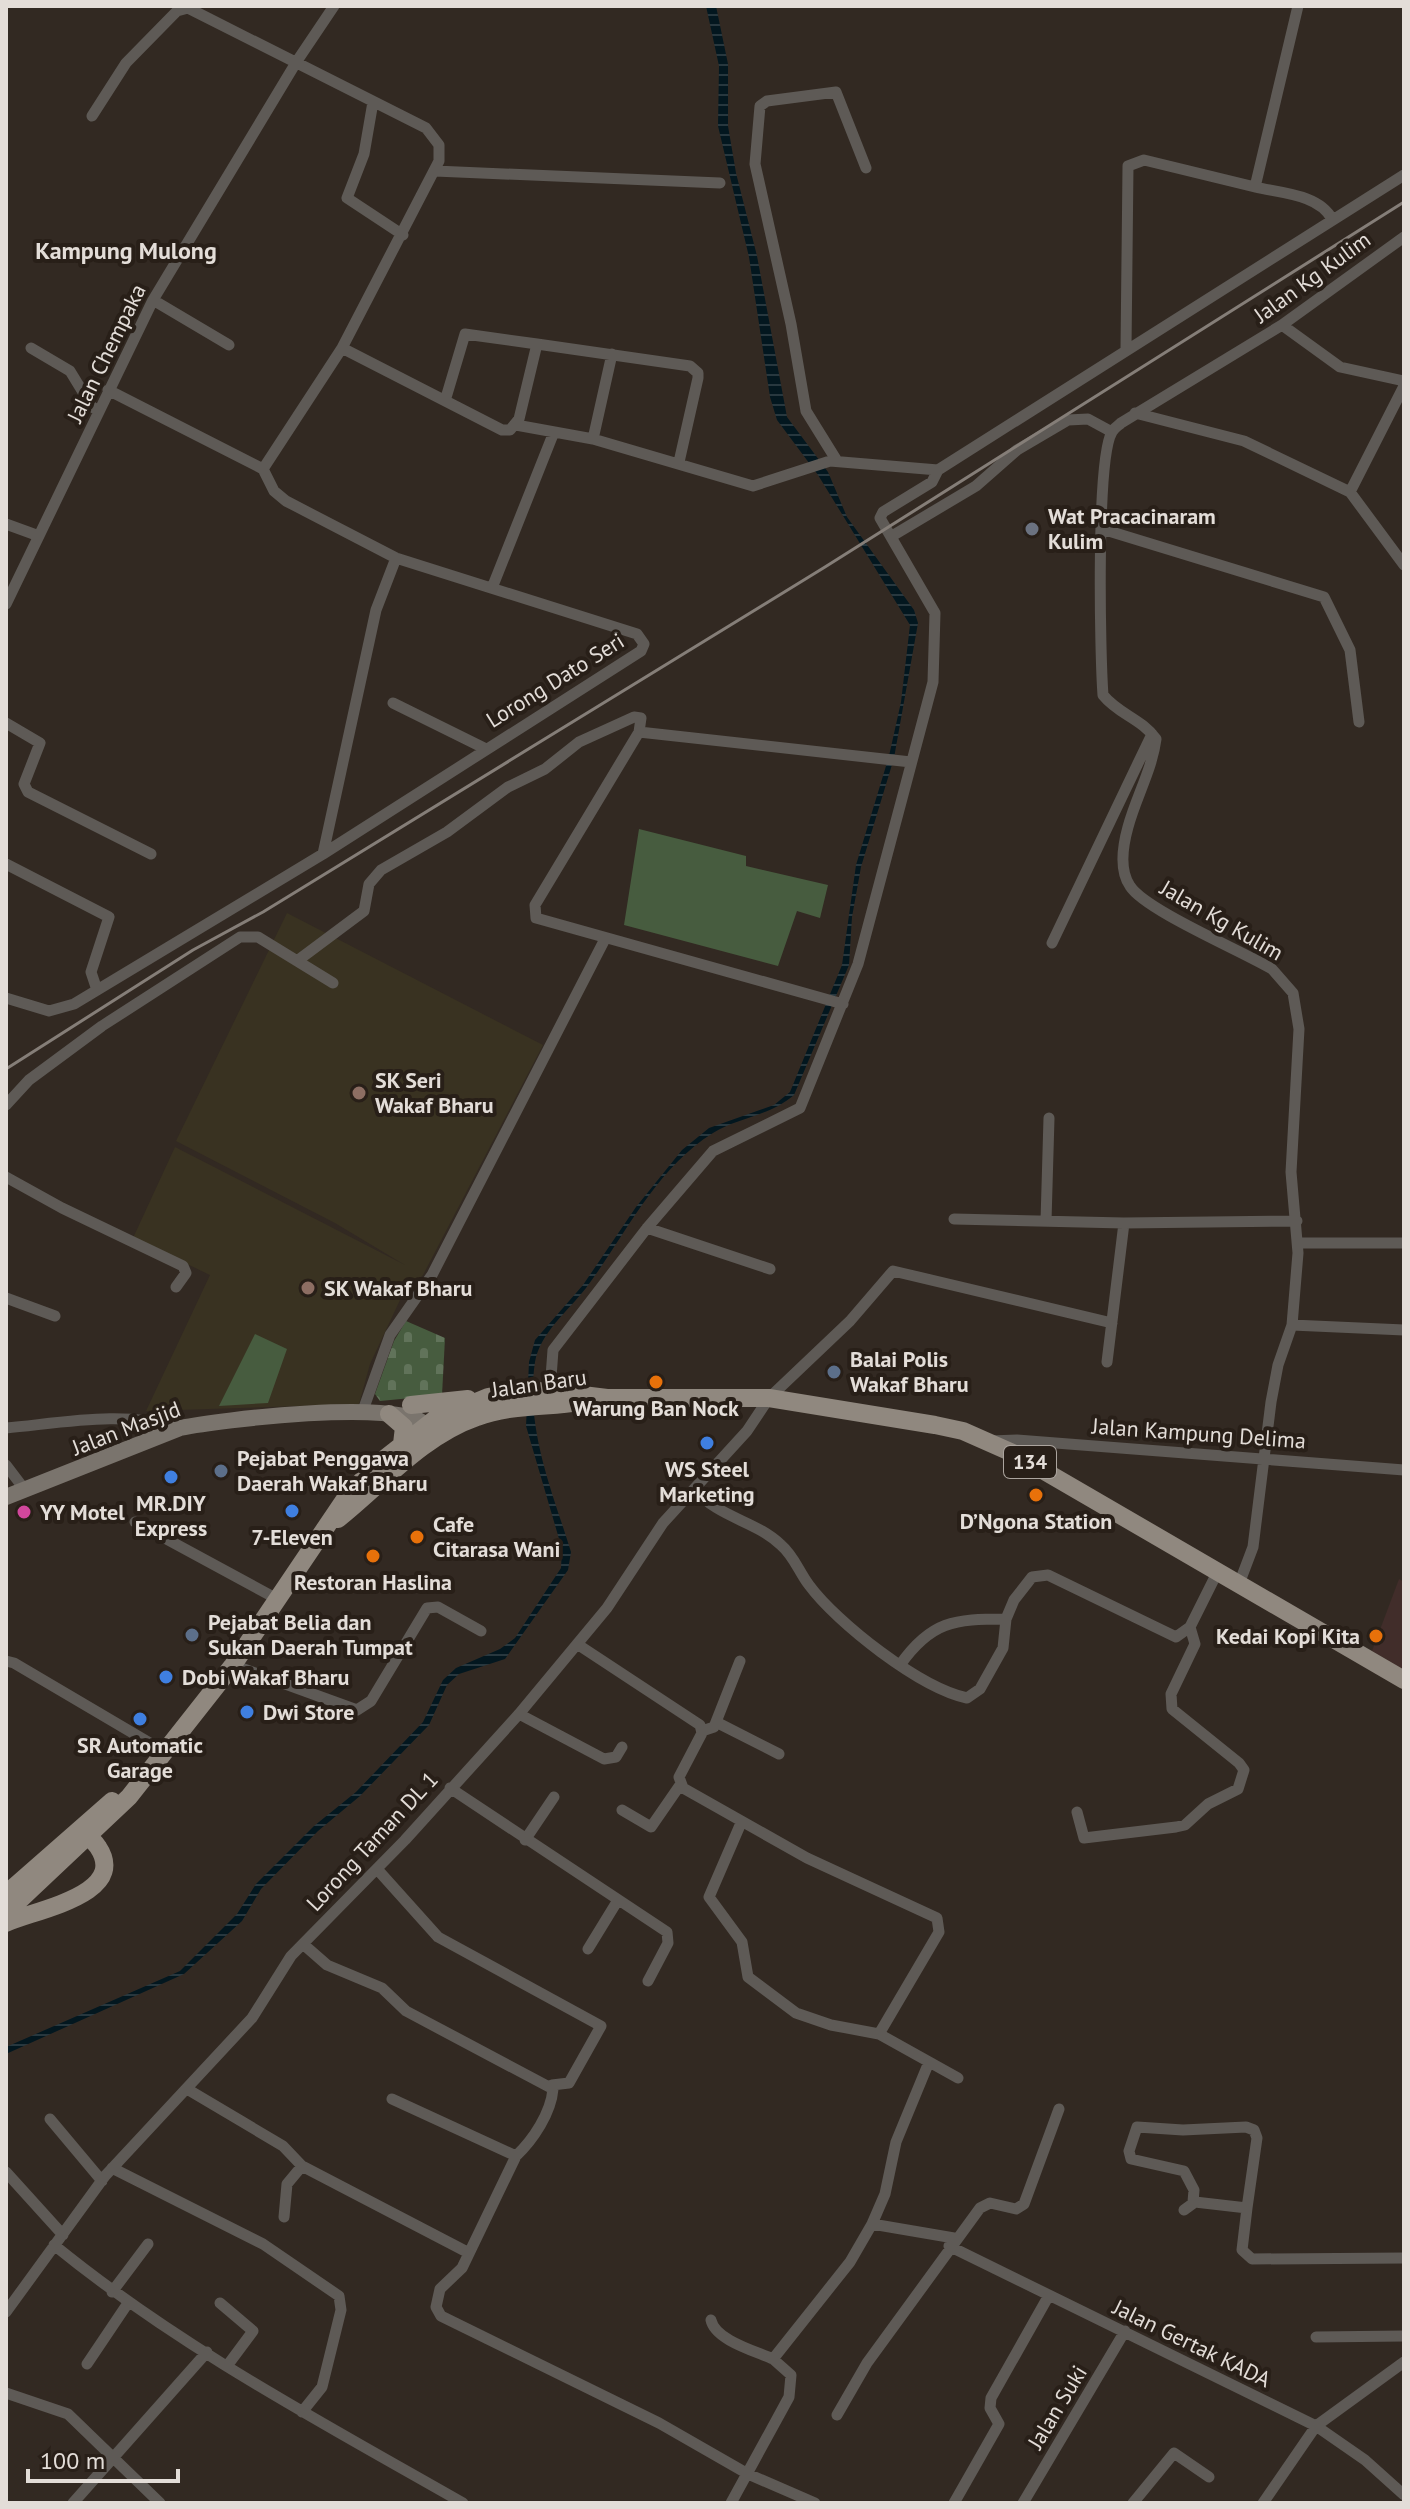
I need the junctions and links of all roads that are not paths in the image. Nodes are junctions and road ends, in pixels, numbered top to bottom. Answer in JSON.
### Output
{"nodes":[{"id":1,"x":334,"y":6,"type":"edge"},
{"id":2,"x":1298,"y":6,"type":"edge"},
{"id":3,"x":297,"y":61,"type":"junction"},
{"id":4,"x":373,"y":102,"type":"junction"},
{"id":5,"x":92,"y":116,"type":"dead end"},
{"id":6,"x":866,"y":168,"type":"dead end"},
{"id":7,"x":435,"y":171,"type":"junction"},
{"id":8,"x":1404,"y":175,"type":"edge"},
{"id":9,"x":720,"y":183,"type":"dead end"},
{"id":10,"x":1255,"y":187,"type":"junction"},
{"id":11,"x":1332,"y":219,"type":"junction"},
{"id":12,"x":403,"y":235,"type":"junction"},
{"id":13,"x":1404,"y":237,"type":"edge"},
{"id":14,"x":153,"y":300,"type":"junction"},
{"id":15,"x":1282,"y":325,"type":"junction"},
{"id":16,"x":537,"y":344,"type":"junction"},
{"id":17,"x":229,"y":345,"type":"dead end"},
{"id":18,"x":31,"y":348,"type":"dead end"},
{"id":19,"x":342,"y":348,"type":"junction"},
{"id":20,"x":1126,"y":349,"type":"junction"},
{"id":21,"x":612,"y":354,"type":"junction"},
{"id":22,"x":1402,"y":379,"type":"edge"},
{"id":23,"x":108,"y":390,"type":"junction"},
{"id":24,"x":445,"y":401,"type":"junction"},
{"id":25,"x":99,"y":411,"type":"junction"},
{"id":26,"x":1135,"y":413,"type":"junction"},
{"id":27,"x":516,"y":425,"type":"junction"},
{"id":28,"x":554,"y":432,"type":"junction"},
{"id":29,"x":1112,"y":432,"type":"junction"},
{"id":30,"x":593,"y":439,"type":"junction"},
{"id":31,"x":834,"y":461,"type":"junction"},
{"id":32,"x":679,"y":462,"type":"junction"},
{"id":33,"x":263,"y":469,"type":"junction"},
{"id":34,"x":938,"y":470,"type":"junction"},
{"id":35,"x":1350,"y":492,"type":"junction"},
{"id":36,"x":6,"y":524,"type":"edge"},
{"id":37,"x":1102,"y":529,"type":"junction"},
{"id":38,"x":39,"y":536,"type":"junction"},
{"id":39,"x":892,"y":536,"type":"junction"},
{"id":40,"x":396,"y":558,"type":"junction"},
{"id":41,"x":1404,"y":565,"type":"edge"},
{"id":42,"x":492,"y":588,"type":"junction"},
{"id":43,"x":6,"y":604,"type":"edge"},
{"id":44,"x":393,"y":703,"type":"dead end"},
{"id":45,"x":1359,"y":722,"type":"dead end"},
{"id":46,"x":6,"y":723,"type":"edge"},
{"id":47,"x":639,"y":732,"type":"junction"},
{"id":48,"x":1152,"y":734,"type":"junction"},
{"id":49,"x":484,"y":748,"type":"junction"},
{"id":50,"x":911,"y":762,"type":"junction"},
{"id":51,"x":1101,"y":844,"type":"junction"},
{"id":52,"x":151,"y":854,"type":"dead end"},
{"id":53,"x":323,"y":854,"type":"junction"},
{"id":54,"x":1123,"y":854,"type":"junction"},
{"id":55,"x":6,"y":864,"type":"edge"},
{"id":56,"x":605,"y":939,"type":"junction"},
{"id":57,"x":1052,"y":943,"type":"dead end"},
{"id":58,"x":297,"y":961,"type":"junction"},
{"id":59,"x":333,"y":983,"type":"dead end"},
{"id":60,"x":97,"y":990,"type":"junction"},
{"id":61,"x":6,"y":998,"type":"edge"},
{"id":62,"x":840,"y":1003,"type":"junction"},
{"id":63,"x":6,"y":1105,"type":"edge"},
{"id":64,"x":1049,"y":1118,"type":"dead end"},
{"id":65,"x":6,"y":1177,"type":"edge"},
{"id":66,"x":954,"y":1219,"type":"dead end"},
{"id":67,"x":1046,"y":1221,"type":"junction"},
{"id":68,"x":1297,"y":1221,"type":"junction"},
{"id":69,"x":1124,"y":1223,"type":"junction"},
{"id":70,"x":647,"y":1228,"type":"junction"},
{"id":71,"x":1298,"y":1243,"type":"junction"},
{"id":72,"x":1404,"y":1243,"type":"edge"},
{"id":73,"x":770,"y":1269,"type":"dead end"},
{"id":74,"x":176,"y":1287,"type":"dead end"},
{"id":75,"x":6,"y":1298,"type":"edge"},
{"id":76,"x":55,"y":1316,"type":"dead end"},
{"id":77,"x":1112,"y":1323,"type":"junction"},
{"id":78,"x":1292,"y":1325,"type":"junction"},
{"id":79,"x":1404,"y":1330,"type":"edge"},
{"id":80,"x":1107,"y":1362,"type":"dead end"},
{"id":81,"x":550,"y":1391,"type":"junction"},
{"id":82,"x":488,"y":1397,"type":"junction"},
{"id":83,"x":607,"y":1398,"type":"junction"},
{"id":84,"x":769,"y":1398,"type":"junction"},
{"id":85,"x":411,"y":1405,"type":"junction"},
{"id":86,"x":362,"y":1413,"type":"junction"},
{"id":87,"x":389,"y":1414,"type":"junction"},
{"id":88,"x":462,"y":1423,"type":"junction"},
{"id":89,"x":432,"y":1424,"type":"junction"},
{"id":90,"x":6,"y":1428,"type":"edge"},
{"id":91,"x":180,"y":1428,"type":"junction"},
{"id":92,"x":990,"y":1441,"type":"junction"},
{"id":93,"x":409,"y":1448,"type":"junction"},
{"id":94,"x":1266,"y":1458,"type":"junction"},
{"id":95,"x":6,"y":1465,"type":"edge"},
{"id":96,"x":1404,"y":1470,"type":"edge"},
{"id":97,"x":695,"y":1489,"type":"junction"},
{"id":98,"x":25,"y":1490,"type":"junction"},
{"id":99,"x":6,"y":1497,"type":"edge"},
{"id":100,"x":135,"y":1522,"type":"dead end"},
{"id":101,"x":1218,"y":1571,"type":"junction"},
{"id":102,"x":1239,"y":1584,"type":"junction"},
{"id":103,"x":279,"y":1600,"type":"junction"},
{"id":104,"x":1006,"y":1619,"type":"junction"},
{"id":105,"x":1190,"y":1627,"type":"junction"},
{"id":106,"x":481,"y":1631,"type":"dead end"},
{"id":107,"x":577,"y":1644,"type":"junction"},
{"id":108,"x":6,"y":1661,"type":"edge"},
{"id":109,"x":740,"y":1661,"type":"dead end"},
{"id":110,"x":233,"y":1665,"type":"junction"},
{"id":111,"x":900,"y":1665,"type":"junction"},
{"id":112,"x":1404,"y":1680,"type":"edge"},
{"id":113,"x":519,"y":1714,"type":"junction"},
{"id":114,"x":716,"y":1722,"type":"junction"},
{"id":115,"x":702,"y":1731,"type":"junction"},
{"id":116,"x":622,"y":1747,"type":"dead end"},
{"id":117,"x":165,"y":1752,"type":"junction"},
{"id":118,"x":779,"y":1754,"type":"dead end"},
{"id":119,"x":680,"y":1785,"type":"junction"},
{"id":120,"x":450,"y":1788,"type":"junction"},
{"id":121,"x":554,"y":1797,"type":"dead end"},
{"id":122,"x":622,"y":1810,"type":"dead end"},
{"id":123,"x":1077,"y":1812,"type":"dead end"},
{"id":124,"x":741,"y":1823,"type":"junction"},
{"id":125,"x":79,"y":1837,"type":"junction"},
{"id":126,"x":525,"y":1840,"type":"junction"},
{"id":127,"x":377,"y":1869,"type":"junction"},
{"id":128,"x":6,"y":1894,"type":"edge"},
{"id":129,"x":618,"y":1900,"type":"junction"},
{"id":130,"x":6,"y":1913,"type":"edge"},
{"id":131,"x":6,"y":1923,"type":"edge"},
{"id":132,"x":303,"y":1944,"type":"junction"},
{"id":133,"x":588,"y":1949,"type":"dead end"},
{"id":134,"x":648,"y":1981,"type":"dead end"},
{"id":135,"x":879,"y":2034,"type":"junction"},
{"id":136,"x":929,"y":2062,"type":"junction"},
{"id":137,"x":958,"y":2078,"type":"dead end"},
{"id":138,"x":552,"y":2085,"type":"junction"},
{"id":139,"x":187,"y":2089,"type":"junction"},
{"id":140,"x":392,"y":2099,"type":"dead end"},
{"id":141,"x":1059,"y":2109,"type":"dead end"},
{"id":142,"x":50,"y":2119,"type":"dead end"},
{"id":143,"x":516,"y":2156,"type":"junction"},
{"id":144,"x":302,"y":2166,"type":"junction"},
{"id":145,"x":112,"y":2168,"type":"junction"},
{"id":146,"x":6,"y":2172,"type":"edge"},
{"id":147,"x":102,"y":2181,"type":"junction"},
{"id":148,"x":1247,"y":2208,"type":"junction"},
{"id":149,"x":284,"y":2217,"type":"dead end"},
{"id":150,"x":872,"y":2224,"type":"junction"},
{"id":151,"x":63,"y":2235,"type":"junction"},
{"id":152,"x":951,"y":2242,"type":"junction"},
{"id":153,"x":148,"y":2244,"type":"dead end"},
{"id":154,"x":54,"y":2245,"type":"junction"},
{"id":155,"x":469,"y":2253,"type":"junction"},
{"id":156,"x":1404,"y":2258,"type":"edge"},
{"id":157,"x":6,"y":2288,"type":"edge"},
{"id":158,"x":112,"y":2292,"type":"junction"},
{"id":159,"x":18,"y":2294,"type":"junction"},
{"id":160,"x":1048,"y":2297,"type":"junction"},
{"id":161,"x":128,"y":2303,"type":"junction"},
{"id":162,"x":220,"y":2303,"type":"dead end"},
{"id":163,"x":6,"y":2312,"type":"edge"},
{"id":164,"x":711,"y":2320,"type":"dead end"},
{"id":165,"x":1125,"y":2331,"type":"junction"},
{"id":166,"x":1404,"y":2336,"type":"edge"},
{"id":167,"x":1316,"y":2337,"type":"dead end"},
{"id":168,"x":207,"y":2352,"type":"junction"},
{"id":169,"x":773,"y":2359,"type":"junction"},
{"id":170,"x":1404,"y":2362,"type":"edge"},
{"id":171,"x":87,"y":2364,"type":"dead end"},
{"id":172,"x":227,"y":2366,"type":"junction"},
{"id":173,"x":6,"y":2393,"type":"edge"},
{"id":174,"x":302,"y":2412,"type":"junction"},
{"id":175,"x":837,"y":2415,"type":"dead end"},
{"id":176,"x":1316,"y":2426,"type":"junction"},
{"id":177,"x":112,"y":2460,"type":"junction"},
{"id":178,"x":748,"y":2474,"type":"junction"},
{"id":179,"x":1209,"y":2477,"type":"dead end"},
{"id":180,"x":1401,"y":2488,"type":"edge"},
{"id":181,"x":73,"y":2503,"type":"edge"},
{"id":182,"x":160,"y":2503,"type":"edge"},
{"id":183,"x":463,"y":2503,"type":"edge"},
{"id":184,"x":731,"y":2503,"type":"edge"},
{"id":185,"x":815,"y":2503,"type":"edge"},
{"id":186,"x":954,"y":2503,"type":"edge"},
{"id":187,"x":1023,"y":2503,"type":"edge"},
{"id":188,"x":1133,"y":2503,"type":"edge"},
{"id":189,"x":1263,"y":2503,"type":"edge"}],
"edges":[{"from":1,"to":3,"type":"street","name":"Jalan Chempaka"},
{"from":2,"to":10,"type":"street"},
{"from":3,"to":4,"type":"street"},
{"from":3,"to":5,"type":"street"},
{"from":3,"to":14,"type":"street","name":"Jalan Chempaka"},
{"from":4,"to":7,"type":"street"},
{"from":4,"to":12,"type":"street"},
{"from":6,"to":31,"type":"street"},
{"from":7,"to":9,"type":"street"},
{"from":7,"to":12,"type":"street"},
{"from":8,"to":11,"type":"street"},
{"from":10,"to":11,"type":"street"},
{"from":10,"to":20,"type":"street"},
{"from":11,"to":20,"type":"street"},
{"from":12,"to":19,"type":"street"},
{"from":13,"to":15,"type":"street","name":"Jalan Kg Kulim"},
{"from":14,"to":17,"type":"street"},
{"from":14,"to":23,"type":"street","name":"Jalan Chempaka"},
{"from":15,"to":22,"type":"street"},
{"from":15,"to":26,"type":"street","name":"Jalan Kg Kulim"},
{"from":16,"to":21,"type":"street"},
{"from":16,"to":24,"type":"street"},
{"from":16,"to":27,"type":"street"},
{"from":18,"to":25,"type":"street"},
{"from":19,"to":24,"type":"street"},
{"from":19,"to":33,"type":"street"},
{"from":20,"to":34,"type":"street"},
{"from":21,"to":30,"type":"street"},
{"from":21,"to":32,"type":"street"},
{"from":22,"to":35,"type":"street"},
{"from":23,"to":25,"type":"street","name":"Jalan Chempaka"},
{"from":23,"to":33,"type":"street","name":"Lorong Dato Seri"},
{"from":24,"to":27,"type":"street"},
{"from":25,"to":38,"type":"street","name":"Jalan Chempaka"},
{"from":26,"to":29,"type":"street","name":"Jalan Kg Kulim"},
{"from":26,"to":35,"type":"street"},
{"from":27,"to":28,"type":"street"},
{"from":28,"to":30,"type":"street"},
{"from":28,"to":42,"type":"street"},
{"from":29,"to":37,"type":"street"},
{"from":29,"to":39,"type":"street"},
{"from":30,"to":32,"type":"street"},
{"from":31,"to":32,"type":"street"},
{"from":31,"to":34,"type":"street"},
{"from":33,"to":40,"type":"street","name":"Lorong Dato Seri"},
{"from":34,"to":39,"type":"street"},
{"from":35,"to":41,"type":"street"},
{"from":36,"to":38,"type":"street"},
{"from":37,"to":45,"type":"street"},
{"from":37,"to":48,"type":"street"},
{"from":38,"to":43,"type":"street","name":"Jalan Chempaka"},
{"from":39,"to":50,"type":"street"},
{"from":40,"to":42,"type":"street","name":"Lorong Dato Seri"},
{"from":40,"to":53,"type":"street"},
{"from":42,"to":49,"type":"street","name":"Lorong Dato Seri"},
{"from":44,"to":49,"type":"street"},
{"from":46,"to":52,"type":"street"},
{"from":47,"to":50,"type":"street"},
{"from":47,"to":56,"type":"street"},
{"from":47,"to":58,"type":"street"},
{"from":48,"to":51,"type":"street"},
{"from":48,"to":54,"type":"street","name":"Jalan Kg Kulim"},
{"from":49,"to":53,"type":"street","name":"Lorong Dato Seri"},
{"from":50,"to":62,"type":"street"},
{"from":51,"to":54,"type":"street"},
{"from":51,"to":57,"type":"street"},
{"from":53,"to":60,"type":"street","name":"Lorong Dato Seri"},
{"from":54,"to":68,"type":"street","name":"Jalan Kg Kulim"},
{"from":55,"to":60,"type":"street"},
{"from":56,"to":62,"type":"street"},
{"from":56,"to":86,"type":"street"},
{"from":58,"to":59,"type":"street"},
{"from":58,"to":63,"type":"street"},
{"from":60,"to":61,"type":"street","name":"Lorong Dato Seri"},
{"from":62,"to":70,"type":"street"},
{"from":64,"to":67,"type":"street"},
{"from":65,"to":74,"type":"street"},
{"from":66,"to":67,"type":"street"},
{"from":67,"to":69,"type":"street"},
{"from":68,"to":69,"type":"street"},
{"from":68,"to":71,"type":"street","name":"Jalan Kg Kulim"},
{"from":69,"to":77,"type":"street"},
{"from":70,"to":73,"type":"street"},
{"from":70,"to":81,"type":"street"},
{"from":71,"to":72,"type":"street"},
{"from":71,"to":78,"type":"street","name":"Jalan Kg Kulim"},
{"from":75,"to":76,"type":"street"},
{"from":77,"to":80,"type":"street"},
{"from":77,"to":84,"type":"street","name":"Lorong Taman DL 1"},
{"from":78,"to":79,"type":"street"},
{"from":78,"to":94,"type":"street","name":"Jalan Kg Kulim"},
{"from":81,"to":82,"type":"main road","name":"Jalan Baru"},
{"from":81,"to":83,"type":"main road","name":"Jalan Baru"},
{"from":82,"to":85,"type":"main road"},
{"from":82,"to":89,"type":"main road","name":"Jalan Baru"},
{"from":83,"to":84,"type":"main road","number":"134"},
{"from":83,"to":88,"type":"main road","name":"Jalan Baru"},
{"from":84,"to":92,"type":"main road","number":"134"},
{"from":84,"to":97,"type":"street","name":"Lorong Taman DL 1"},
{"from":85,"to":86,"type":"street","name":"Jalan Masjid"},
{"from":85,"to":89,"type":"street"},
{"from":86,"to":87,"type":"street","name":"Jalan Masjid"},
{"from":86,"to":91,"type":"street","name":"Jalan Masjid"},
{"from":87,"to":89,"type":"street","name":"Jalan Masjid"},
{"from":87,"to":93,"type":"main road"},
{"from":88,"to":89,"type":"main road"},
{"from":88,"to":93,"type":"main road","name":"Jalan Baru"},
{"from":89,"to":93,"type":"main road","name":"Jalan Baru"},
{"from":90,"to":91,"type":"street"},
{"from":91,"to":98,"type":"street","name":"Jalan Masjid"},
{"from":92,"to":94,"type":"street","name":"Jalan Kampung Delima"},
{"from":92,"to":101,"type":"main road","number":"134"},
{"from":93,"to":103,"type":"main road","name":"Jalan Baru"},
{"from":94,"to":96,"type":"street","name":"Jalan Kampung Delima"},
{"from":94,"to":102,"type":"street","name":"Jalan Kg Kulim"},
{"from":95,"to":98,"type":"street"},
{"from":97,"to":107,"type":"street","name":"Lorong Taman DL 1"},
{"from":97,"to":111,"type":"street"},
{"from":98,"to":99,"type":"street","name":"Jalan Masjid"},
{"from":100,"to":103,"type":"street"},
{"from":101,"to":102,"type":"main road","number":"134"},
{"from":101,"to":105,"type":"street"},
{"from":102,"to":112,"type":"main road","number":"134"},
{"from":103,"to":110,"type":"main road","name":"Jalan Baru"},
{"from":104,"to":105,"type":"street"},
{"from":104,"to":111,"type":"street"},
{"from":104,"to":111,"type":"street"},
{"from":105,"to":123,"type":"street"},
{"from":106,"to":110,"type":"street"},
{"from":107,"to":113,"type":"street","name":"Lorong Taman DL 1"},
{"from":107,"to":115,"type":"street"},
{"from":108,"to":117,"type":"street"},
{"from":109,"to":114,"type":"street"},
{"from":110,"to":117,"type":"main road","name":"Jalan Baru"},
{"from":113,"to":116,"type":"street"},
{"from":113,"to":120,"type":"street","name":"Lorong Taman DL 1"},
{"from":114,"to":115,"type":"street"},
{"from":114,"to":118,"type":"street"},
{"from":115,"to":119,"type":"street"},
{"from":117,"to":125,"type":"main road","name":"Jalan Baru"},
{"from":119,"to":122,"type":"street"},
{"from":119,"to":124,"type":"street"},
{"from":120,"to":126,"type":"street"},
{"from":120,"to":127,"type":"street","name":"Lorong Taman DL 1"},
{"from":121,"to":126,"type":"street"},
{"from":124,"to":135,"type":"street"},
{"from":124,"to":135,"type":"street"},
{"from":125,"to":128,"type":"main road"},
{"from":125,"to":130,"type":"main road"},
{"from":125,"to":131,"type":"main road"},
{"from":126,"to":129,"type":"street"},
{"from":127,"to":132,"type":"street","name":"Lorong Taman DL 1"},
{"from":127,"to":138,"type":"street"},
{"from":129,"to":133,"type":"street"},
{"from":129,"to":134,"type":"street"},
{"from":132,"to":138,"type":"street"},
{"from":132,"to":139,"type":"street","name":"Lorong Taman DL 1"},
{"from":135,"to":136,"type":"street"},
{"from":136,"to":137,"type":"street"},
{"from":136,"to":150,"type":"street"},
{"from":138,"to":143,"type":"street"},
{"from":139,"to":144,"type":"street"},
{"from":139,"to":145,"type":"street","name":"Lorong Taman DL 1"},
{"from":140,"to":143,"type":"street"},
{"from":141,"to":152,"type":"street"},
{"from":142,"to":147,"type":"street"},
{"from":143,"to":155,"type":"street"},
{"from":144,"to":149,"type":"street"},
{"from":144,"to":155,"type":"street"},
{"from":145,"to":147,"type":"street","name":"Lorong Taman DL 1"},
{"from":145,"to":174,"type":"street"},
{"from":146,"to":151,"type":"street"},
{"from":147,"to":151,"type":"street","name":"Lorong Taman DL 1"},
{"from":148,"to":148,"type":"street"},
{"from":148,"to":156,"type":"street"},
{"from":150,"to":152,"type":"street","name":"Jalan Gertak KADA"},
{"from":150,"to":169,"type":"street"},
{"from":151,"to":154,"type":"street","name":"Lorong Taman DL 1"},
{"from":152,"to":160,"type":"street","name":"Jalan Gertak KADA"},
{"from":152,"to":175,"type":"street"},
{"from":153,"to":158,"type":"street"},
{"from":154,"to":158,"type":"street"},
{"from":154,"to":159,"type":"street","name":"Lorong Taman DL 1"},
{"from":155,"to":178,"type":"street"},
{"from":157,"to":159,"type":"street"},
{"from":158,"to":161,"type":"street"},
{"from":159,"to":163,"type":"street","name":"Lorong Taman DL 1"},
{"from":160,"to":165,"type":"street","name":"Jalan Gertak KADA"},
{"from":160,"to":186,"type":"street"},
{"from":161,"to":168,"type":"street"},
{"from":161,"to":171,"type":"street"},
{"from":162,"to":172,"type":"street"},
{"from":164,"to":169,"type":"street"},
{"from":165,"to":176,"type":"street","name":"Jalan Gertak KADA"},
{"from":165,"to":187,"type":"street","name":"Jalan Suki"},
{"from":166,"to":167,"type":"street"},
{"from":168,"to":172,"type":"street"},
{"from":168,"to":177,"type":"street"},
{"from":169,"to":178,"type":"street"},
{"from":170,"to":176,"type":"street"},
{"from":172,"to":174,"type":"street"},
{"from":173,"to":177,"type":"street"},
{"from":174,"to":183,"type":"street"},
{"from":176,"to":180,"type":"street","name":"Jalan Gertak KADA"},
{"from":176,"to":189,"type":"street"},
{"from":177,"to":181,"type":"street"},
{"from":177,"to":182,"type":"street"},
{"from":178,"to":184,"type":"street"},
{"from":178,"to":185,"type":"street"},
{"from":179,"to":188,"type":"street"}]}
